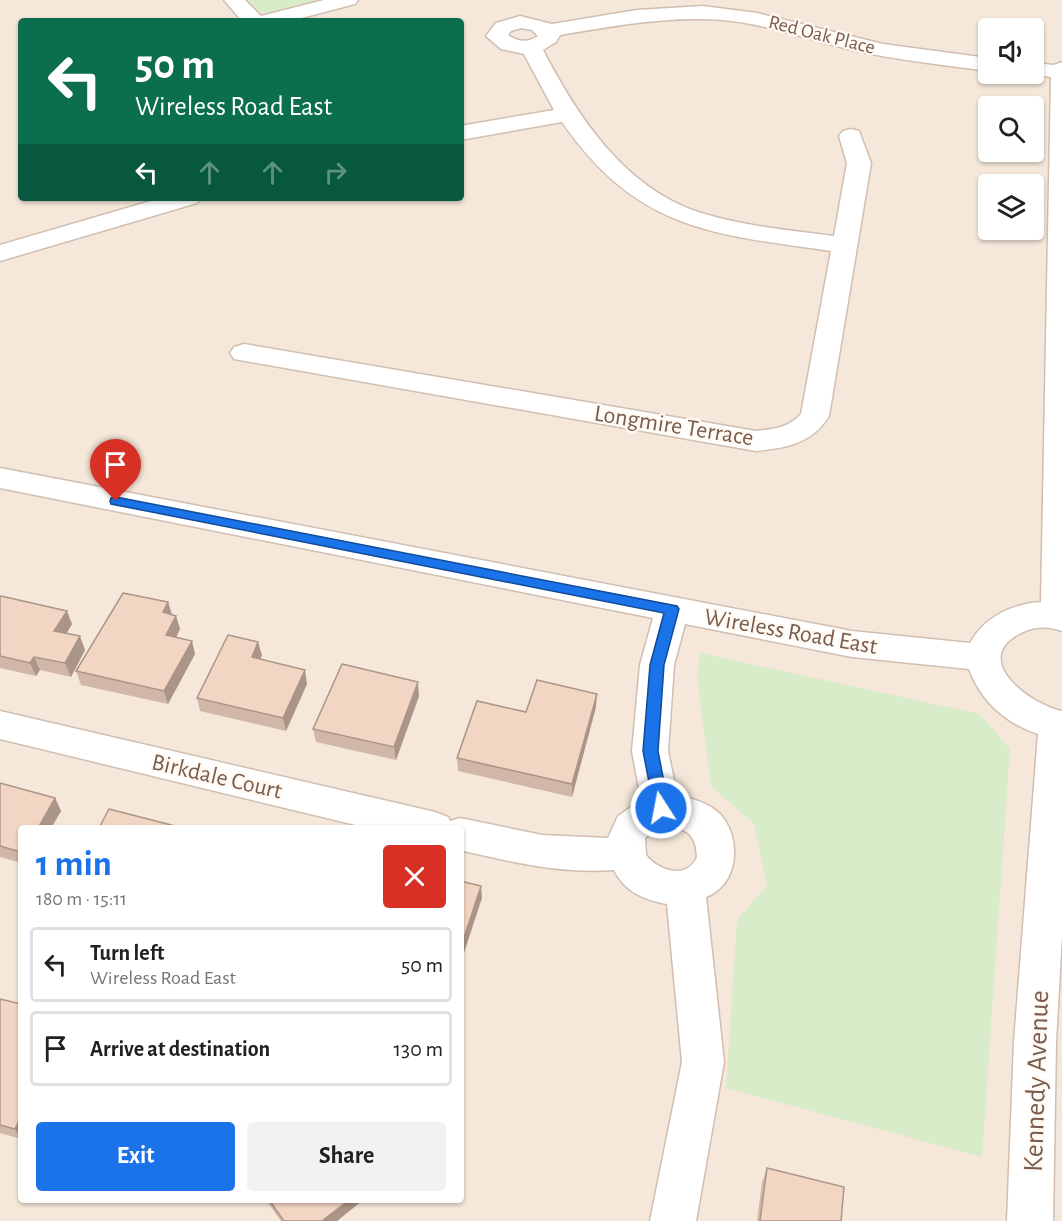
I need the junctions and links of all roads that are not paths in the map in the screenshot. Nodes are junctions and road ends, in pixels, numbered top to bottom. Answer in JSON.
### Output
{"nodes":[{"id":1,"x":234,"y":0,"type":"edge"},
{"id":2,"x":348,"y":0,"type":"edge"},
{"id":3,"x":501,"y":3,"type":"dead end"},
{"id":4,"x":251,"y":18,"type":"edge"},
{"id":5,"x":277,"y":18,"type":"edge"},
{"id":6,"x":513,"y":23,"type":"junction"},
{"id":7,"x":549,"y":31,"type":"junction"},
{"id":8,"x":531,"y":47,"type":"junction"},
{"id":9,"x":978,"y":62,"type":"edge"},
{"id":10,"x":1044,"y":69,"type":"edge"},
{"id":11,"x":1062,"y":70,"type":"edge"},
{"id":12,"x":568,"y":114,"type":"junction"},
{"id":13,"x":464,"y":132,"type":"edge"},
{"id":14,"x":851,"y":136,"type":"dead end"},
{"id":15,"x":178,"y":201,"type":"edge"},
{"id":16,"x":843,"y":245,"type":"junction"},
{"id":17,"x":0,"y":253,"type":"edge"},
{"id":18,"x":244,"y":352,"type":"dead end"},
{"id":19,"x":0,"y":478,"type":"edge"},
{"id":20,"x":672,"y":609,"type":"junction"},
{"id":21,"x":1060,"y":617,"type":"edge"},
{"id":22,"x":982,"y":657,"type":"junction"},
{"id":23,"x":0,"y":725,"type":"edge"},
{"id":24,"x":1059,"y":725,"type":"edge"},
{"id":25,"x":661,"y":808,"type":"junction"},
{"id":26,"x":422,"y":825,"type":"edge"},
{"id":27,"x":464,"y":835,"type":"edge"},
{"id":28,"x":625,"y":853,"type":"junction"},
{"id":29,"x":685,"y":887,"type":"junction"},
{"id":30,"x":673,"y":1221,"type":"edge"},
{"id":31,"x":1030,"y":1221,"type":"edge"}],
"edges":[{"from":1,"to":4,"type":"street"},
{"from":2,"to":5,"type":"street"},
{"from":3,"to":6,"type":"street"},
{"from":6,"to":7,"type":"street"},
{"from":6,"to":8,"type":"street"},
{"from":7,"to":8,"type":"street"},
{"from":7,"to":9,"type":"street","name":"Red Oak Place"},
{"from":8,"to":12,"type":"street"},
{"from":10,"to":11,"type":"street"},
{"from":11,"to":21,"type":"street"},
{"from":12,"to":13,"type":"street"},
{"from":12,"to":16,"type":"street"},
{"from":14,"to":16,"type":"street","name":"Longmire Terrace"},
{"from":15,"to":17,"type":"street"},
{"from":16,"to":18,"type":"street","name":"Longmire Terrace"},
{"from":19,"to":20,"type":"street","name":"Wireless Road East"},
{"from":20,"to":22,"type":"street","name":"Wireless Road East"},
{"from":20,"to":25,"type":"street"},
{"from":21,"to":22,"type":"street"},
{"from":22,"to":24,"type":"street"},
{"from":23,"to":26,"type":"street","name":"Birkdale Court"},
{"from":24,"to":31,"type":"street","name":"Kennedy Avenue"},
{"from":25,"to":28,"type":"street"},
{"from":25,"to":29,"type":"street"},
{"from":27,"to":28,"type":"street"},
{"from":28,"to":29,"type":"street"},
{"from":29,"to":30,"type":"street"}]}
